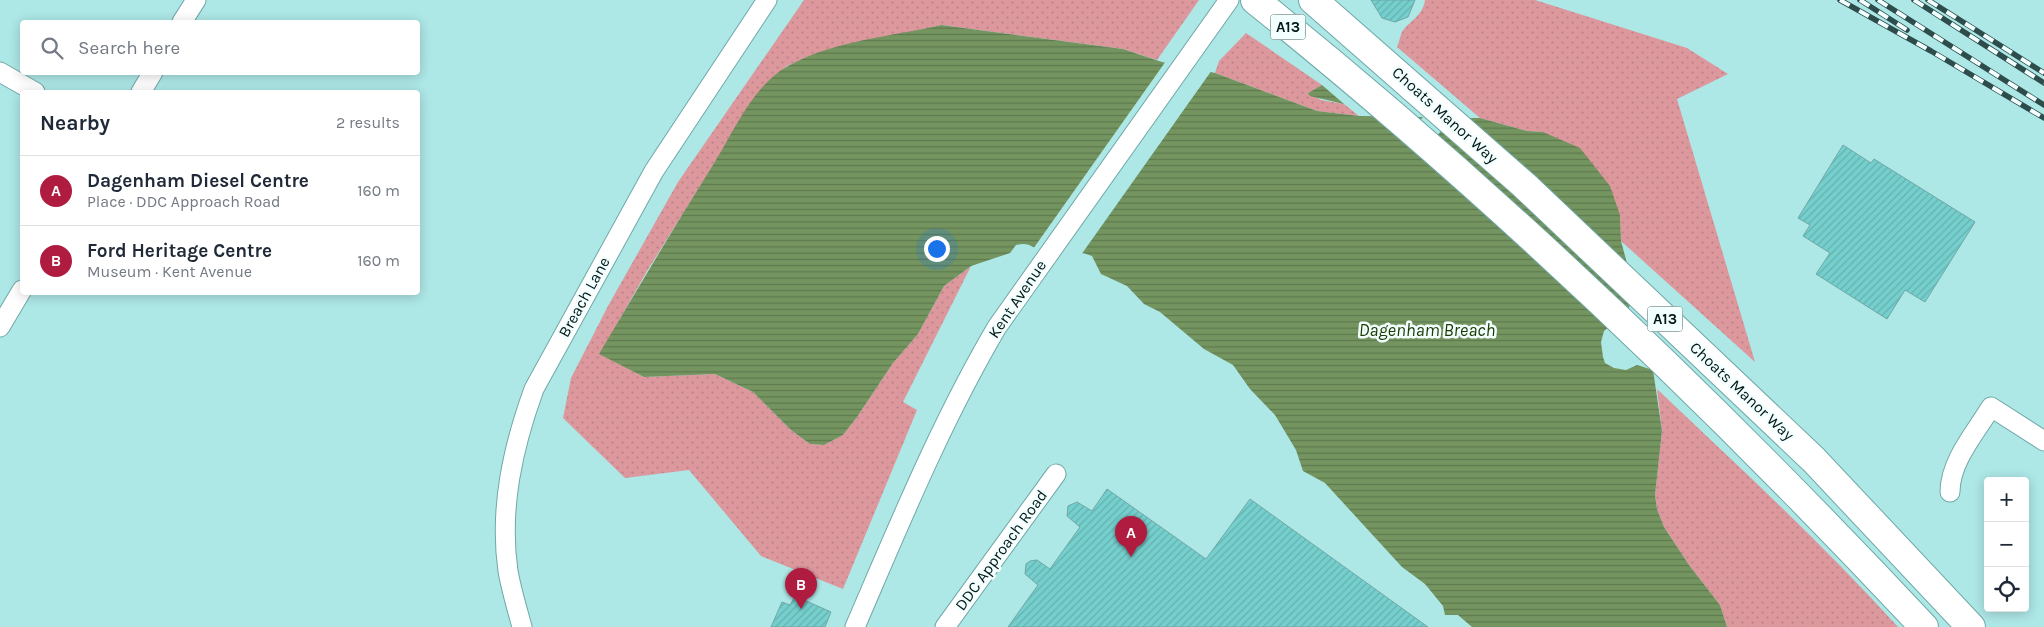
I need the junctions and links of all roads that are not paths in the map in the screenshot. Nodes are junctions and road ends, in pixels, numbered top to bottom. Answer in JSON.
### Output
{"nodes":[{"id":1,"x":196,"y":0,"type":"edge"},
{"id":2,"x":767,"y":0,"type":"edge"},
{"id":3,"x":1228,"y":0,"type":"edge"},
{"id":4,"x":1255,"y":0,"type":"edge"},
{"id":5,"x":1314,"y":0,"type":"edge"},
{"id":6,"x":183,"y":20,"type":"edge"},
{"id":7,"x":0,"y":72,"type":"edge"},
{"id":8,"x":151,"y":75,"type":"edge"},
{"id":9,"x":32,"y":90,"type":"edge"},
{"id":10,"x":142,"y":90,"type":"edge"},
{"id":11,"x":20,"y":293,"type":"edge"},
{"id":12,"x":0,"y":327,"type":"edge"},
{"id":13,"x":2044,"y":441,"type":"edge"},
{"id":14,"x":1056,"y":474,"type":"dead end"},
{"id":15,"x":1950,"y":492,"type":"dead end"},
{"id":16,"x":522,"y":627,"type":"edge"},
{"id":17,"x":855,"y":627,"type":"edge"},
{"id":18,"x":945,"y":627,"type":"edge"},
{"id":19,"x":1924,"y":627,"type":"edge"},
{"id":20,"x":1971,"y":627,"type":"edge"}],
"edges":[{"from":1,"to":6,"type":"street"},
{"from":2,"to":16,"type":"street","name":"Breach Lane"},
{"from":3,"to":17,"type":"street","name":"Kent Avenue"},
{"from":4,"to":19,"type":"highway","name":"Choats Manor Way","number":"A13"},
{"from":5,"to":20,"type":"highway","name":"Choats Manor Way","number":"A13"},
{"from":7,"to":9,"type":"street"},
{"from":8,"to":10,"type":"street"},
{"from":11,"to":12,"type":"street"},
{"from":13,"to":15,"type":"street"},
{"from":14,"to":18,"type":"street","name":"DDC Approach Road"}]}
